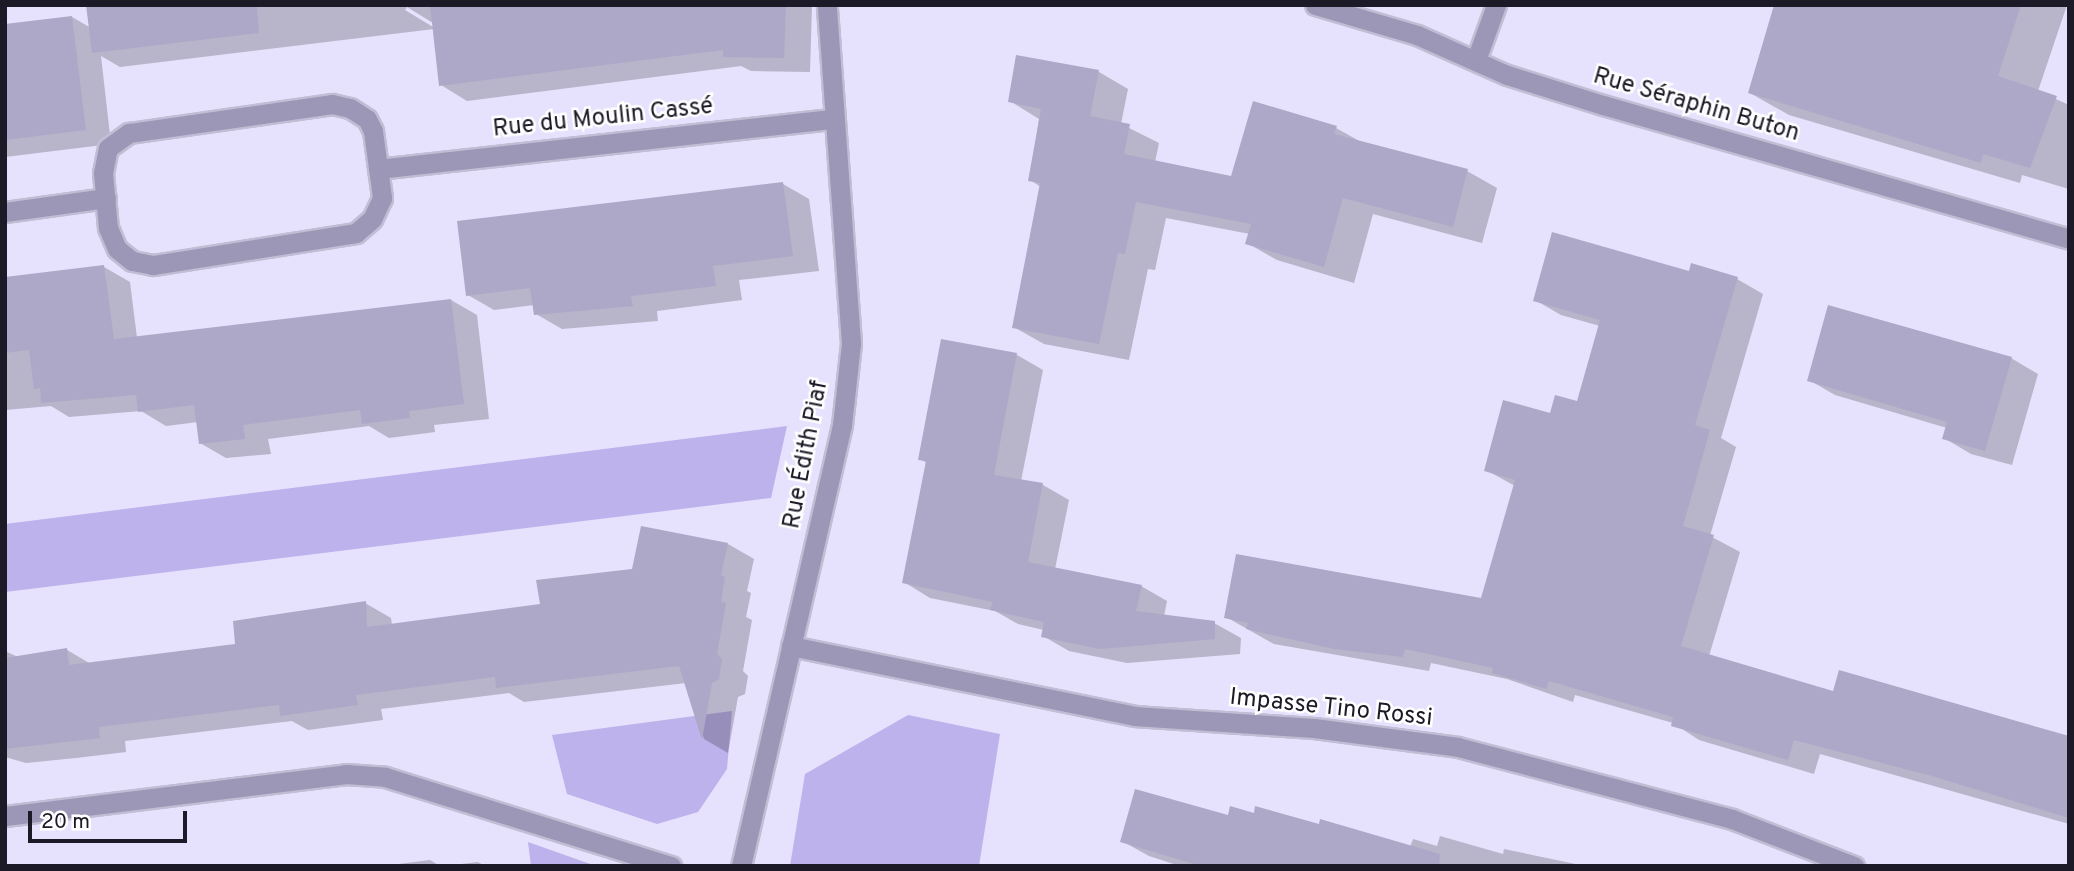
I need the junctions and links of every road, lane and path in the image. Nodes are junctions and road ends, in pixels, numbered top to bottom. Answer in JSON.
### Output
{"nodes":[{"id":1,"x":827,"y":5,"type":"edge"},
{"id":2,"x":1315,"y":5,"type":"edge"},
{"id":3,"x":1496,"y":5,"type":"edge"},
{"id":4,"x":1476,"y":60,"type":"junction"},
{"id":5,"x":834,"y":119,"type":"junction"},
{"id":6,"x":378,"y":169,"type":"junction"},
{"id":7,"x":106,"y":198,"type":"junction"},
{"id":8,"x":5,"y":212,"type":"edge"},
{"id":9,"x":2069,"y":239,"type":"edge"},
{"id":10,"x":791,"y":646,"type":"junction"},
{"id":11,"x":5,"y":816,"type":"edge"},
{"id":12,"x":671,"y":866,"type":"edge"},
{"id":13,"x":741,"y":866,"type":"edge"},
{"id":14,"x":1854,"y":866,"type":"edge"}],
"edges":[{"from":1,"to":5,"type":"street","name":"Rue Édith Piaf"},
{"from":2,"to":4,"type":"street","name":"Rue Séraphin Buton"},
{"from":3,"to":4,"type":"street"},
{"from":4,"to":9,"type":"street","name":"Rue Séraphin Buton"},
{"from":5,"to":6,"type":"street","name":"Rue du Moulin Cassé"},
{"from":5,"to":10,"type":"street","name":"Rue Édith Piaf"},
{"from":6,"to":7,"type":"street"},
{"from":6,"to":7,"type":"street"},
{"from":7,"to":8,"type":"street"},
{"from":10,"to":13,"type":"street","name":"Rue Édith Piaf"},
{"from":10,"to":14,"type":"street","name":"Impasse Tino Rossi"},
{"from":11,"to":12,"type":"street"}]}
